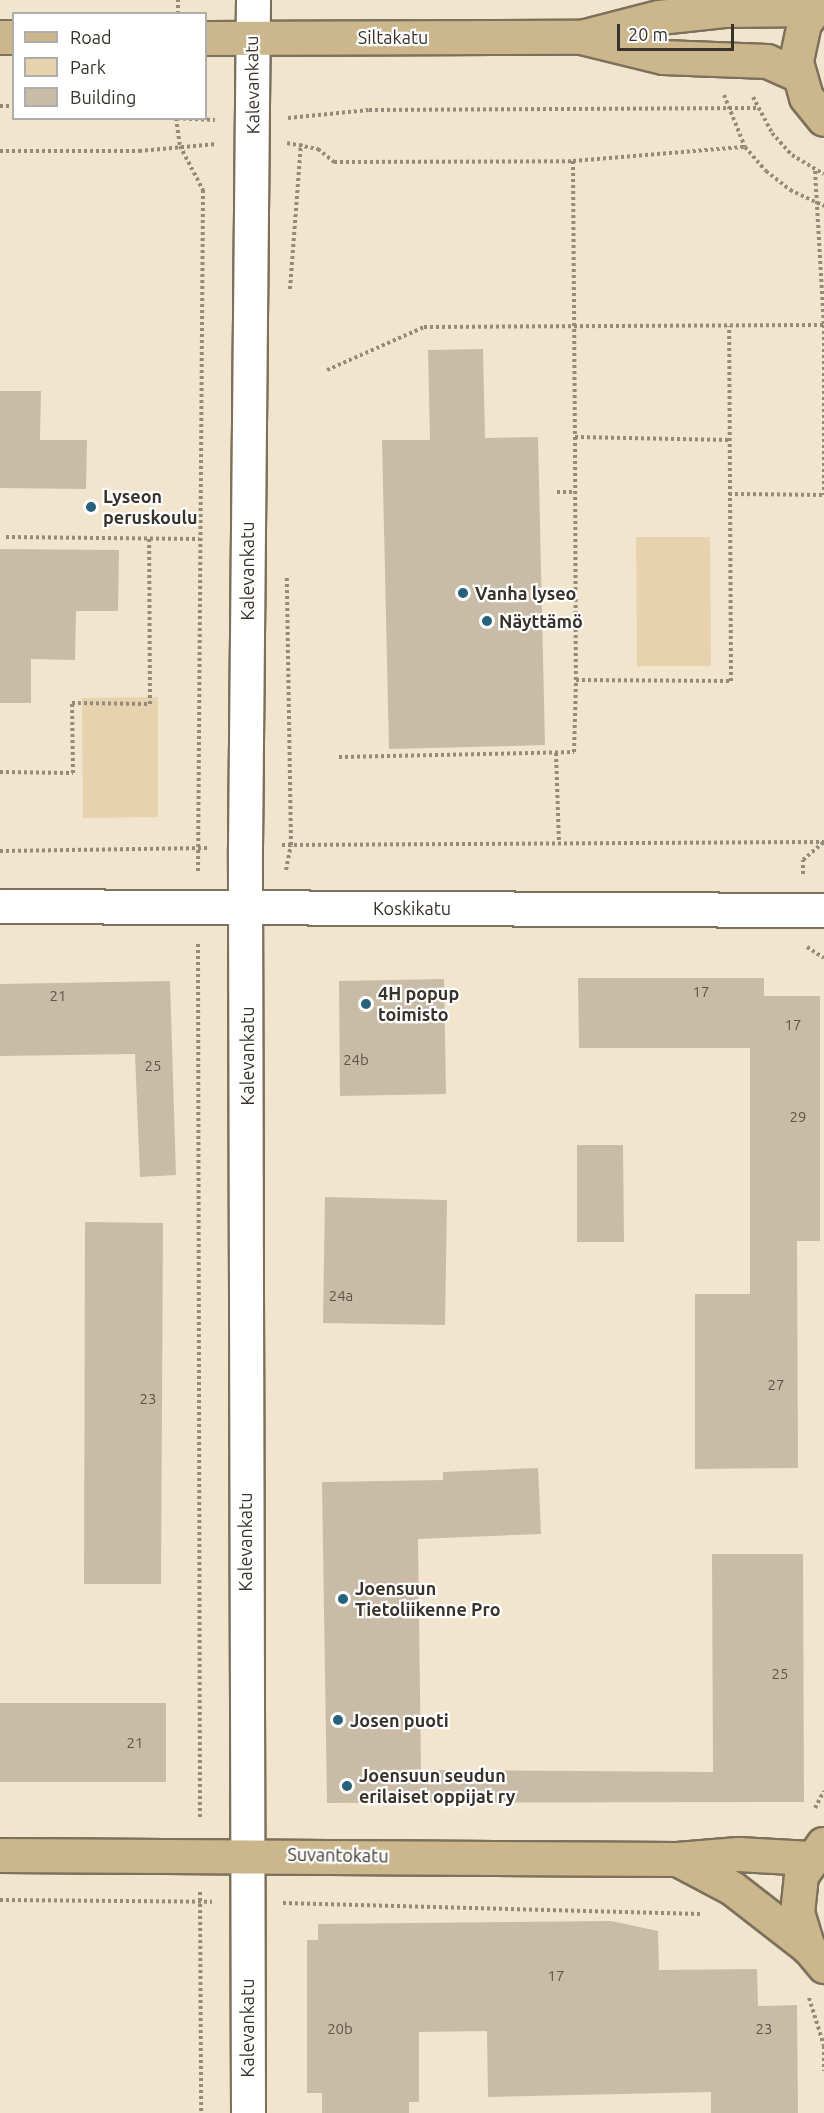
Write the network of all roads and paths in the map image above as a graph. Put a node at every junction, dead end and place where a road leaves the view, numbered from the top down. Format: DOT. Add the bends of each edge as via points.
graph roads {
  1 [pos="253,0"];
  2 [pos="817,4"];
  3 [pos="581,37"];
  4 [pos="207,38"];
  5 [pos="251,38"];
  6 [pos="717,59"];
  7 [pos="796,74"];
  8 [pos="757,108"];
  9 [pos="726,111"];
  10 [pos="824,119"];
  11 [pos="174,120"];
  12 [pos="181,120"];
  13 [pos="253,131"];
  14 [pos="301,143"];
  15 [pos="180,146"];
  16 [pos="746,147"];
  17 [pos="0,151"];
  18 [pos="300,153"];
  19 [pos="573,161"];
  20 [pos="815,171"];
  21 [pos="821,205"];
  22 [pos="824,325"];
  23 [pos="574,326"];
  24 [pos="729,326"];
  25 [pos="327,370"];
  26 [pos="574,437"];
  27 [pos="729,440"];
  28 [pos="558,492"];
  29 [pos="575,492"];
  30 [pos="729,494"];
  31 [pos="824,495"];
  32 [pos="6,537"];
  33 [pos="148,538"];
  34 [pos="199,538"];
  35 [pos="576,680"];
  36 [pos="556,753"];
  37 [pos="339,757"];
  38 [pos="0,772"];
  39 [pos="824,842"];
  40 [pos="559,843"];
  41 [pos="245,848"];
  42 [pos="198,849"];
  43 [pos="0,851"];
  44 [pos="0,906"];
  45 [pos="198,907"];
  46 [pos="247,907"];
  47 [pos="824,910"];
  48 [pos="817,1850"];
  49 [pos="200,1854"];
  50 [pos="247,1854"];
  51 [pos="0,1855"];
  52 [pos="677,1859"];
  53 [pos="0,1900"];
  54 [pos="200,1902"];
  55 [pos="246,1902"];
  56 [pos="704,1914"];
  57 [pos="816,1956"];
  58 [pos="201,2113"];
  59 [pos="248,2113"];
  1 -- 5 [label="street, Kalevankatu"];
  2 -- 3 [label="main road, Siltakatu" via="659,17"];
  2 -- 7 [label="main road" via="797,42"];
  3 -- 5 [label="main road, Siltakatu"];
  3 -- 6 [label="main road, Siltakatu" via="663,57"];
  4 -- 5 [label="main road, Siltakatu"];
  5 -- 13 [label="street, Kalevankatu"];
  6 -- 7 [label="main road, Siltakatu" via="767,61"];
  6 -- 9 [label="path"];
  7 -- 10 [label="main road" via="806,97"];
  8 -- 9 [label="path"];
  9 -- 13 [label="path" via="369,110"];
  9 -- 16 [label="path"];
  11 -- 15 [label="path"];
  12 -- 13 [label="path"];
  13 -- 14 [label="path"];
  13 -- 15 [label="path"];
  13 -- 41 [label="street, Kalevankatu"];
  14 -- 18 [label="path"];
  14 -- 19 [label="path" via="334,162"];
  15 -- 17 [label="path"];
  15 -- 34 [label="path" via="203,190"];
  16 -- 19 [label="path"];
  16 -- 21 [label="path" via="774,178"];
  19 -- 23 [label="path"];
  20 -- 21 [label="path"];
  21 -- 22 [label="path"];
  22 -- 24 [label="path"];
  22 -- 31 [label="path"];
  23 -- 24 [label="path"];
  23 -- 25 [label="path" via="424,327"];
  23 -- 26 [label="path"];
  24 -- 27 [label="path"];
  26 -- 27 [label="path"];
  26 -- 29 [label="path"];
  27 -- 30 [label="path"];
  28 -- 29 [label="path"];
  29 -- 35 [label="path"];
  30 -- 31 [label="path"];
  30 -- 35 [label="path" via="730,681"];
  32 -- 33 [label="path"];
  33 -- 34 [label="path"];
  33 -- 38 [label="path" via="150,704 72,704 73,773"];
  34 -- 42 [label="path"];
  35 -- 36 [label="path" via="574,752"];
  36 -- 37 [label="path"];
  36 -- 40 [label="path"];
  39 -- 40 [label="path"];
  40 -- 41 [label="path"];
  41 -- 42 [label="path"];
  41 -- 46 [label="street, Kalevankatu"];
  42 -- 43 [label="path"];
  42 -- 45 [label="path"];
  44 -- 45 [label="street, Koskikatu"];
  45 -- 46 [label="street, Koskikatu"];
  45 -- 49 [label="path"];
  46 -- 47 [label="street, Koskikatu"];
  46 -- 50 [label="street, Kalevankatu"];
  48 -- 52 [label="main road, Suvantokatu"];
  48 -- 57 [label="main road" via="797,1893 796,1912"];
  49 -- 50 [label="main road, Suvantokatu"];
  49 -- 51 [label="main road, Suvantokatu"];
  49 -- 54 [label="path"];
  50 -- 52 [label="main road, Suvantokatu"];
  50 -- 55 [label="street, Kalevankatu"];
  52 -- 57 [label="main road, Suvantokatu" via="732,1888"];
  53 -- 54 [label="path"];
  54 -- 55 [label="path"];
  54 -- 58 [label="path"];
  55 -- 56 [label="path"];
  55 -- 59 [label="street, Kalevankatu"];
}
